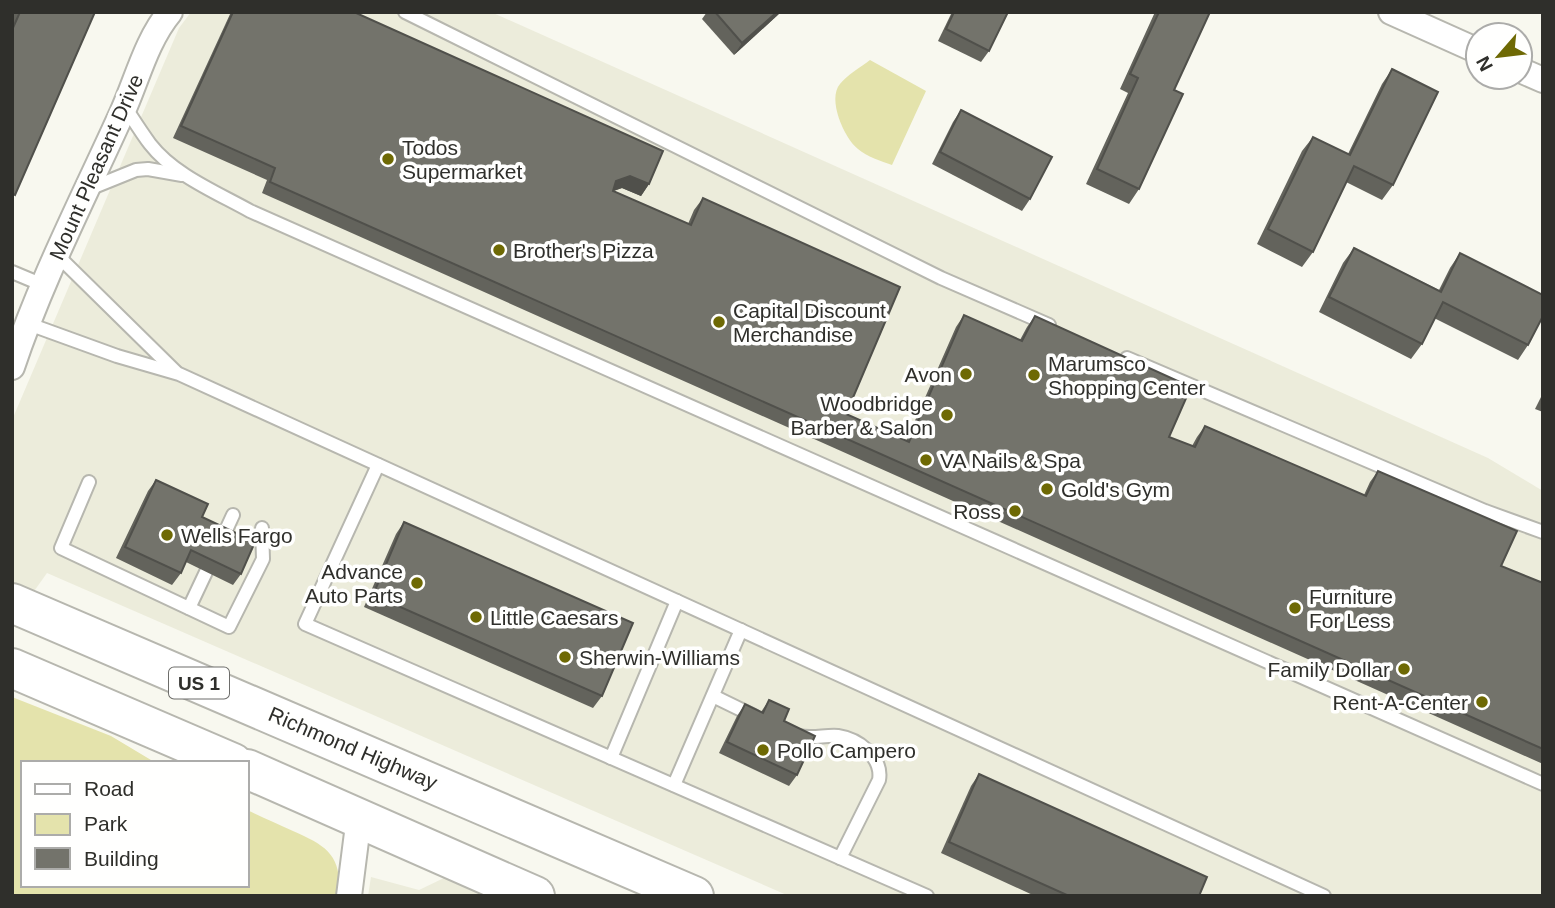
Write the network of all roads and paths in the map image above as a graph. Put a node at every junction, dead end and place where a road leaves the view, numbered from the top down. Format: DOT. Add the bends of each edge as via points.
graph roads {
  1 [pos="170,12"];
  2 [pos="405,12"];
  3 [pos="1391,12"];
  4 [pos="1464,45"];
  5 [pos="125,106"];
  6 [pos="186,176"];
  7 [pos="87,190"];
  8 [pos="57,256"];
  9 [pos="12,272"];
  10 [pos="43,285"];
  11 [pos="1063,331"];
  12 [pos="19,332"];
  13 [pos="1114,352"];
  14 [pos="12,367"];
  15 [pos="179,374"];
  16 [pos="379,465"];
  17 [pos="89,482"];
  18 [pos="233,515"];
  19 [pos="262,528"];
  20 [pos="1543,532"];
  21 [pos="220,541"];
  22 [pos="206,572"];
  23 [pos="677,601"];
  24 [pos="12,603"];
  25 [pos="189,608"];
  26 [pos="741,630"];
  27 [pos="12,668"];
  28 [pos="713,696"];
  29 [pos="758,718"];
  30 [pos="786,730"];
  31 [pos="611,758"];
  32 [pos="228,761"];
  33 [pos="248,769"];
  34 [pos="1543,784"];
  35 [pos="674,785"];
  36 [pos="359,817"];
  37 [pos="840,858"];
  38 [pos="1316,894"];
  39 [pos="349,896"];
  40 [pos="534,896"];
  41 [pos="694,896"];
  42 [pos="927,896"];
  1 -- 5 [label="street, Mount Pleasant Drive" via="150,45"];
  2 -- 11 [label="lane" via="941,278"];
  3 -- 4 [label="street"];
  5 -- 6 [label="lane" via="150,144"];
  5 -- 7 [label="street, Mount Pleasant Drive"];
  6 -- 7 [label="lane" via="136,170"];
  6 -- 34 [label="lane" via="250,211"];
  7 -- 8 [label="street, Mount Pleasant Drive"];
  8 -- 10 [label="street, Mount Pleasant Drive"];
  8 -- 15 [label="lane"];
  9 -- 10 [label="lane"];
  10 -- 12 [label="street, Mount Pleasant Drive"];
  12 -- 14 [label="street, Mount Pleasant Drive"];
  12 -- 15 [label="lane"];
  13 -- 20 [label="lane"];
  15 -- 16 [label="lane"];
  16 -- 23 [label="lane"];
  16 -- 31 [label="lane" via="305,624"];
  17 -- 25 [label="lane" via="61,548"];
  18 -- 21 [label="lane"];
  19 -- 25 [label="lane" via="263,559 229,627"];
  22 -- 25 [label="lane"];
  23 -- 26 [label="lane"];
  23 -- 31 [label="lane"];
  24 -- 41 [label="main road, Richmond Highway / US 1"];
  26 -- 28 [label="lane"];
  26 -- 38 [label="lane"];
  27 -- 32 [label="main road"];
  28 -- 29 [label="lane"];
  28 -- 35 [label="lane"];
  30 -- 37 [label="lane" via="804,737 851,740 873,755 879,780"];
  31 -- 35 [label="lane"];
  33 -- 36 [label="main road"];
  35 -- 37 [label="lane"];
  36 -- 39 [label="street"];
  36 -- 40 [label="main road"];
  37 -- 42 [label="lane"];
}
